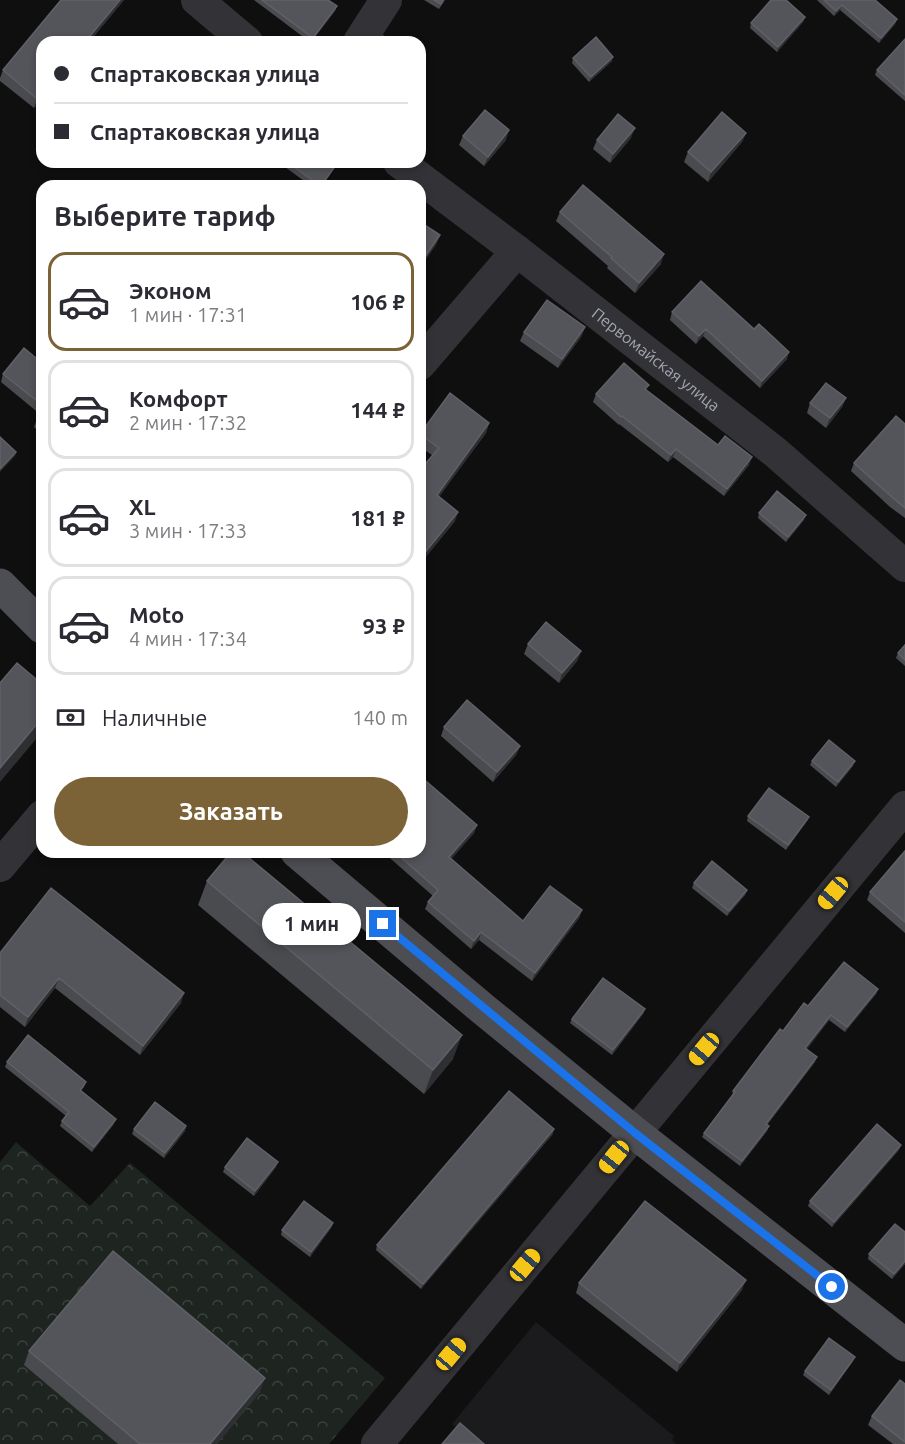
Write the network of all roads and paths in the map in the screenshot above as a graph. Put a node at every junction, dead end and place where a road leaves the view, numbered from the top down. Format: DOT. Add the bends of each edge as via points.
graph roads {
  1 [pos="196,0"];
  2 [pos="386,0"];
  3 [pos="240,36"];
  4 [pos="363,36"];
  5 [pos="407,168"];
  6 [pos="423,180"];
  7 [pos="426,182"];
  8 [pos="517,251"];
  9 [pos="426,357"];
  10 [pos="905,566"];
  11 [pos="0,585"];
  12 [pos="36,621"];
  13 [pos="905,807"];
  14 [pos="36,823"];
  15 [pos="304,858"];
  16 [pos="0,866"];
  17 [pos="635,1133"];
  18 [pos="905,1345"];
  19 [pos="377,1444"];
  1 -- 3 [label="street"];
  2 -- 4 [label="street"];
  5 -- 6 [label="street, Первомайская улица"];
  7 -- 8 [label="street, Первомайская улица"];
  8 -- 9 [label="street"];
  8 -- 10 [label="street, Первомайская улица" via="776,452"];
  11 -- 12 [label="main road"];
  13 -- 17 [label="street"];
  14 -- 16 [label="street"];
  15 -- 17 [label="main road"];
  17 -- 18 [label="main road"];
  17 -- 19 [label="street"];
}
